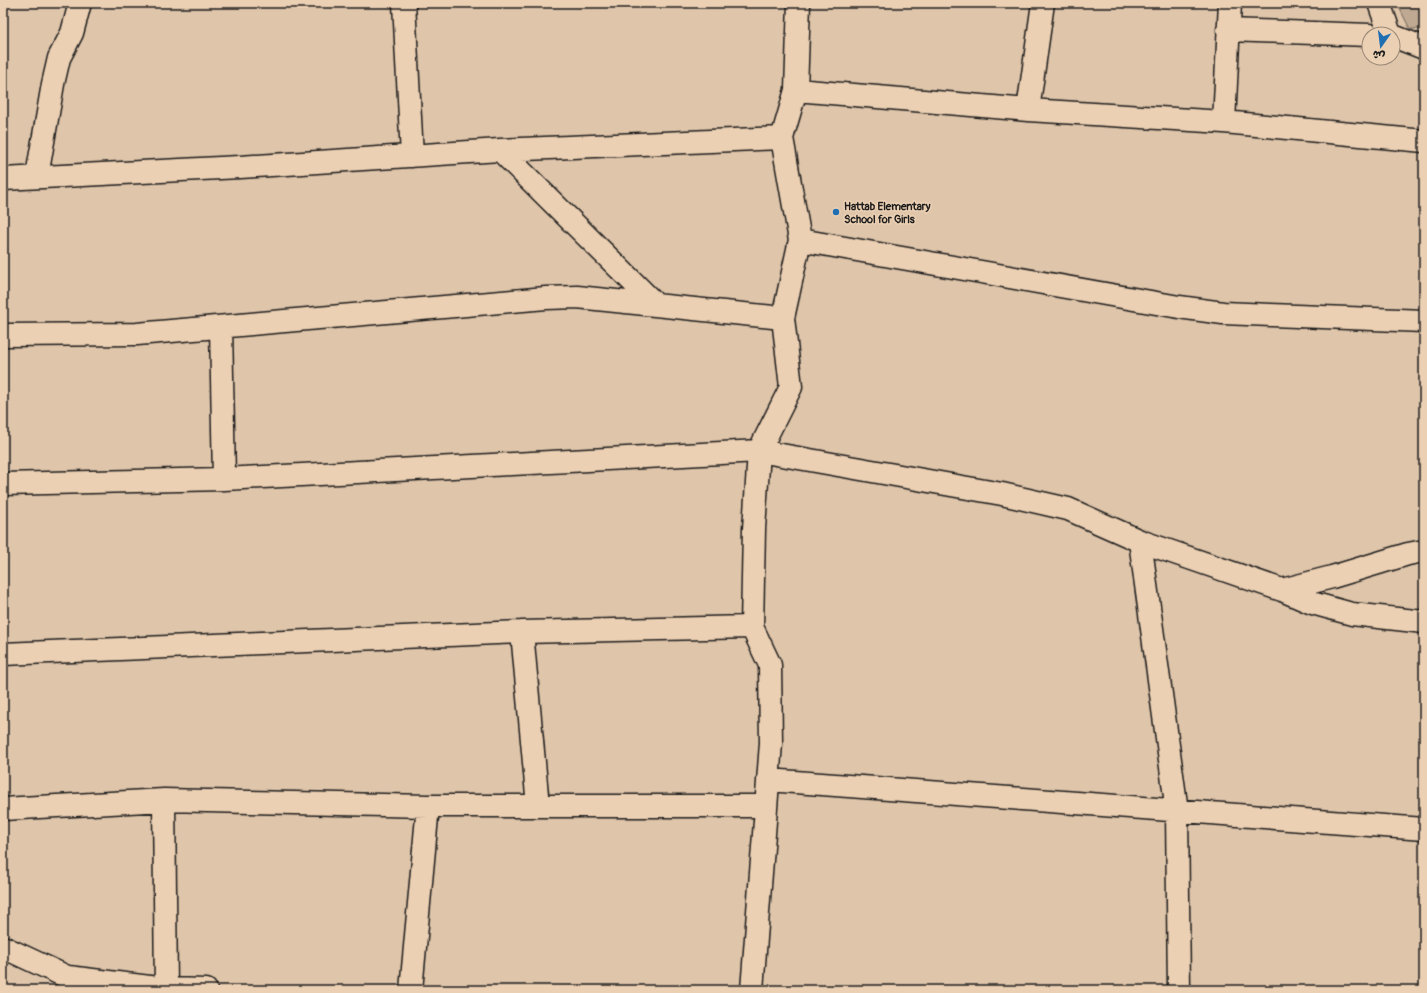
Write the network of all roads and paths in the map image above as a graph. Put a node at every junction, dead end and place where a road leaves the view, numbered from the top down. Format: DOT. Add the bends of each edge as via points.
graph roads {
  1 [pos="80,3"];
  2 [pos="404,3"];
  3 [pos="799,3"];
  4 [pos="1043,3"];
  5 [pos="1230,3"];
  6 [pos="1378,3"];
  7 [pos="1387,26"];
  8 [pos="1228,30"];
  9 [pos="1361,35"];
  10 [pos="1401,39"];
  11 [pos="1424,48"];
  12 [pos="796,90"];
  13 [pos="1028,110"];
  14 [pos="1224,122"];
  15 [pos="782,138"];
  16 [pos="1424,141"];
  17 [pos="500,150"];
  18 [pos="412,156"];
  19 [pos="37,176"];
  20 [pos="3,179"];
  21 [pos="800,240"];
  22 [pos="656,305"];
  23 [pos="783,318"];
  24 [pos="1424,321"];
  25 [pos="221,327"];
  26 [pos="3,335"];
  27 [pos="759,451"];
  28 [pos="224,479"];
  29 [pos="3,484"];
  30 [pos="1140,541"];
  31 [pos="1424,551"];
  32 [pos="1282,590"];
  33 [pos="1424,622"];
  34 [pos="752,627"];
  35 [pos="522,632"];
  36 [pos="3,654"];
  37 [pos="768,780"];
  38 [pos="164,800"];
  39 [pos="428,806"];
  40 [pos="538,806"];
  41 [pos="766,806"];
  42 [pos="3,809"];
  43 [pos="1177,811"];
  44 [pos="1424,829"];
  45 [pos="3,947"];
  46 [pos="68,977"];
  47 [pos="166,989"];
  48 [pos="94,990"];
  49 [pos="206,990"];
  50 [pos="411,990"];
  51 [pos="752,990"];
  52 [pos="1179,990"];
  1 -- 19 [label="street" via="72,33 59,58"];
  2 -- 18 [label="street"];
  3 -- 12 [label="street"];
  4 -- 13 [label="street"];
  5 -- 8 [label="street"];
  6 -- 7 [label="street"];
  8 -- 9 [label="street"];
  8 -- 14 [label="street"];
  10 -- 11 [label="street"];
  12 -- 13 [label="street"];
  12 -- 15 [label="street"];
  13 -- 14 [label="street"];
  14 -- 16 [label="street"];
  15 -- 17 [label="street"];
  15 -- 21 [label="street"];
  17 -- 18 [label="street"];
  17 -- 22 [label="street"];
  18 -- 19 [label="street"];
  19 -- 20 [label="street"];
  21 -- 23 [label="street"];
  21 -- 24 [label="street" via="1179,307 1223,312"];
  22 -- 23 [label="street"];
  22 -- 25 [label="street" via="577,297 546,298"];
  23 -- 27 [label="street" via="791,387"];
  25 -- 26 [label="street" via="137,334"];
  25 -- 28 [label="street"];
  27 -- 28 [label="street"];
  27 -- 30 [label="street" via="1002,494 1068,509"];
  27 -- 34 [label="street"];
  28 -- 29 [label="street"];
  30 -- 32 [label="street"];
  30 -- 43 [label="street"];
  31 -- 32 [label="street"];
  32 -- 33 [label="street" via="1312,603 1352,614"];
  34 -- 35 [label="street"];
  34 -- 37 [label="street" via="770,665 771,742"];
  35 -- 36 [label="street"];
  35 -- 40 [label="street"];
  37 -- 41 [label="street"];
  37 -- 43 [label="street"];
  38 -- 39 [label="street"];
  38 -- 42 [label="street"];
  38 -- 47 [label="street"];
  39 -- 40 [label="street"];
  39 -- 50 [label="street"];
  40 -- 41 [label="street"];
  41 -- 51 [label="street"];
  43 -- 44 [label="street"];
  43 -- 52 [label="street"];
  45 -- 46 [label="street"];
  46 -- 47 [label="street"];
  46 -- 48 [label="street"];
  47 -- 49 [label="street"];
}
